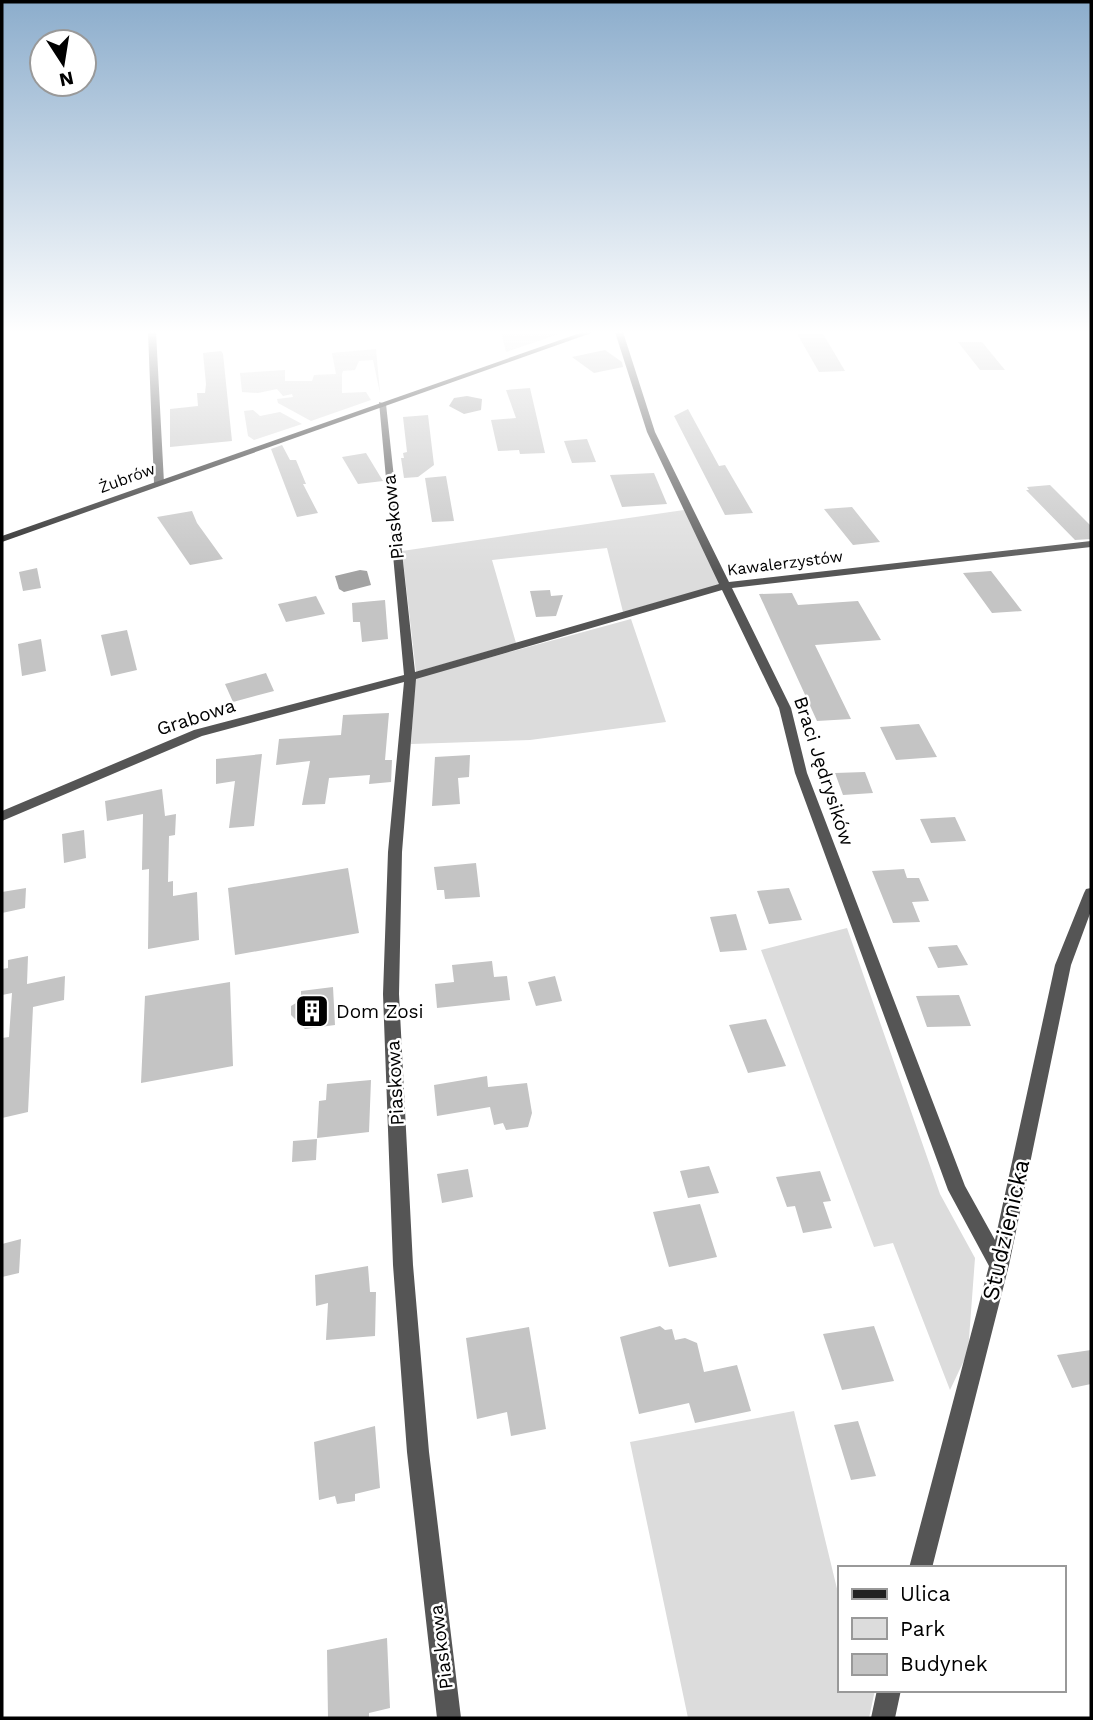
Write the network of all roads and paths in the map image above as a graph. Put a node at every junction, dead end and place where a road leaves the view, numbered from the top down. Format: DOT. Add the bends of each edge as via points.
graph roads {
  1 [pos="156,412"];
  2 [pos="359,412"];
  3 [pos="383,412"];
  4 [pos="645,412"];
  5 [pos="159,483"];
  6 [pos="2,539"];
  7 [pos="1091,544"];
  8 [pos="727,585"];
  9 [pos="410,677"];
  10 [pos="2,816"];
  11 [pos="1091,892"];
  12 [pos="999,1265"];
  13 [pos="921,1566"];
  14 [pos="889,1692"];
  15 [pos="449,1718"];
  16 [pos="883,1718"];
  1 -- 5 [label="street"];
  2 -- 5 [label="main road, Żubrów"];
  3 -- 9 [label="street, Piaskowa"];
  4 -- 8 [label="street, Braci Jędrysików"];
  5 -- 6 [label="main road, Żubrów"];
  7 -- 8 [label="street, Kawalerzystów"];
  8 -- 9 [label="street, Kawalerzystów"];
  8 -- 12 [label="street, Braci Jędrysików" via="785,708 801,773 957,1190"];
  9 -- 10 [label="street, Grabowa" via="198,733"];
  9 -- 15 [label="street, Piaskowa" via="395,852 391,994 418,1452"];
  11 -- 12 [label="street, Studzienicka" via="1063,965"];
  12 -- 13 [label="street, Studzienicka"];
  14 -- 16 [label="street"];
}
